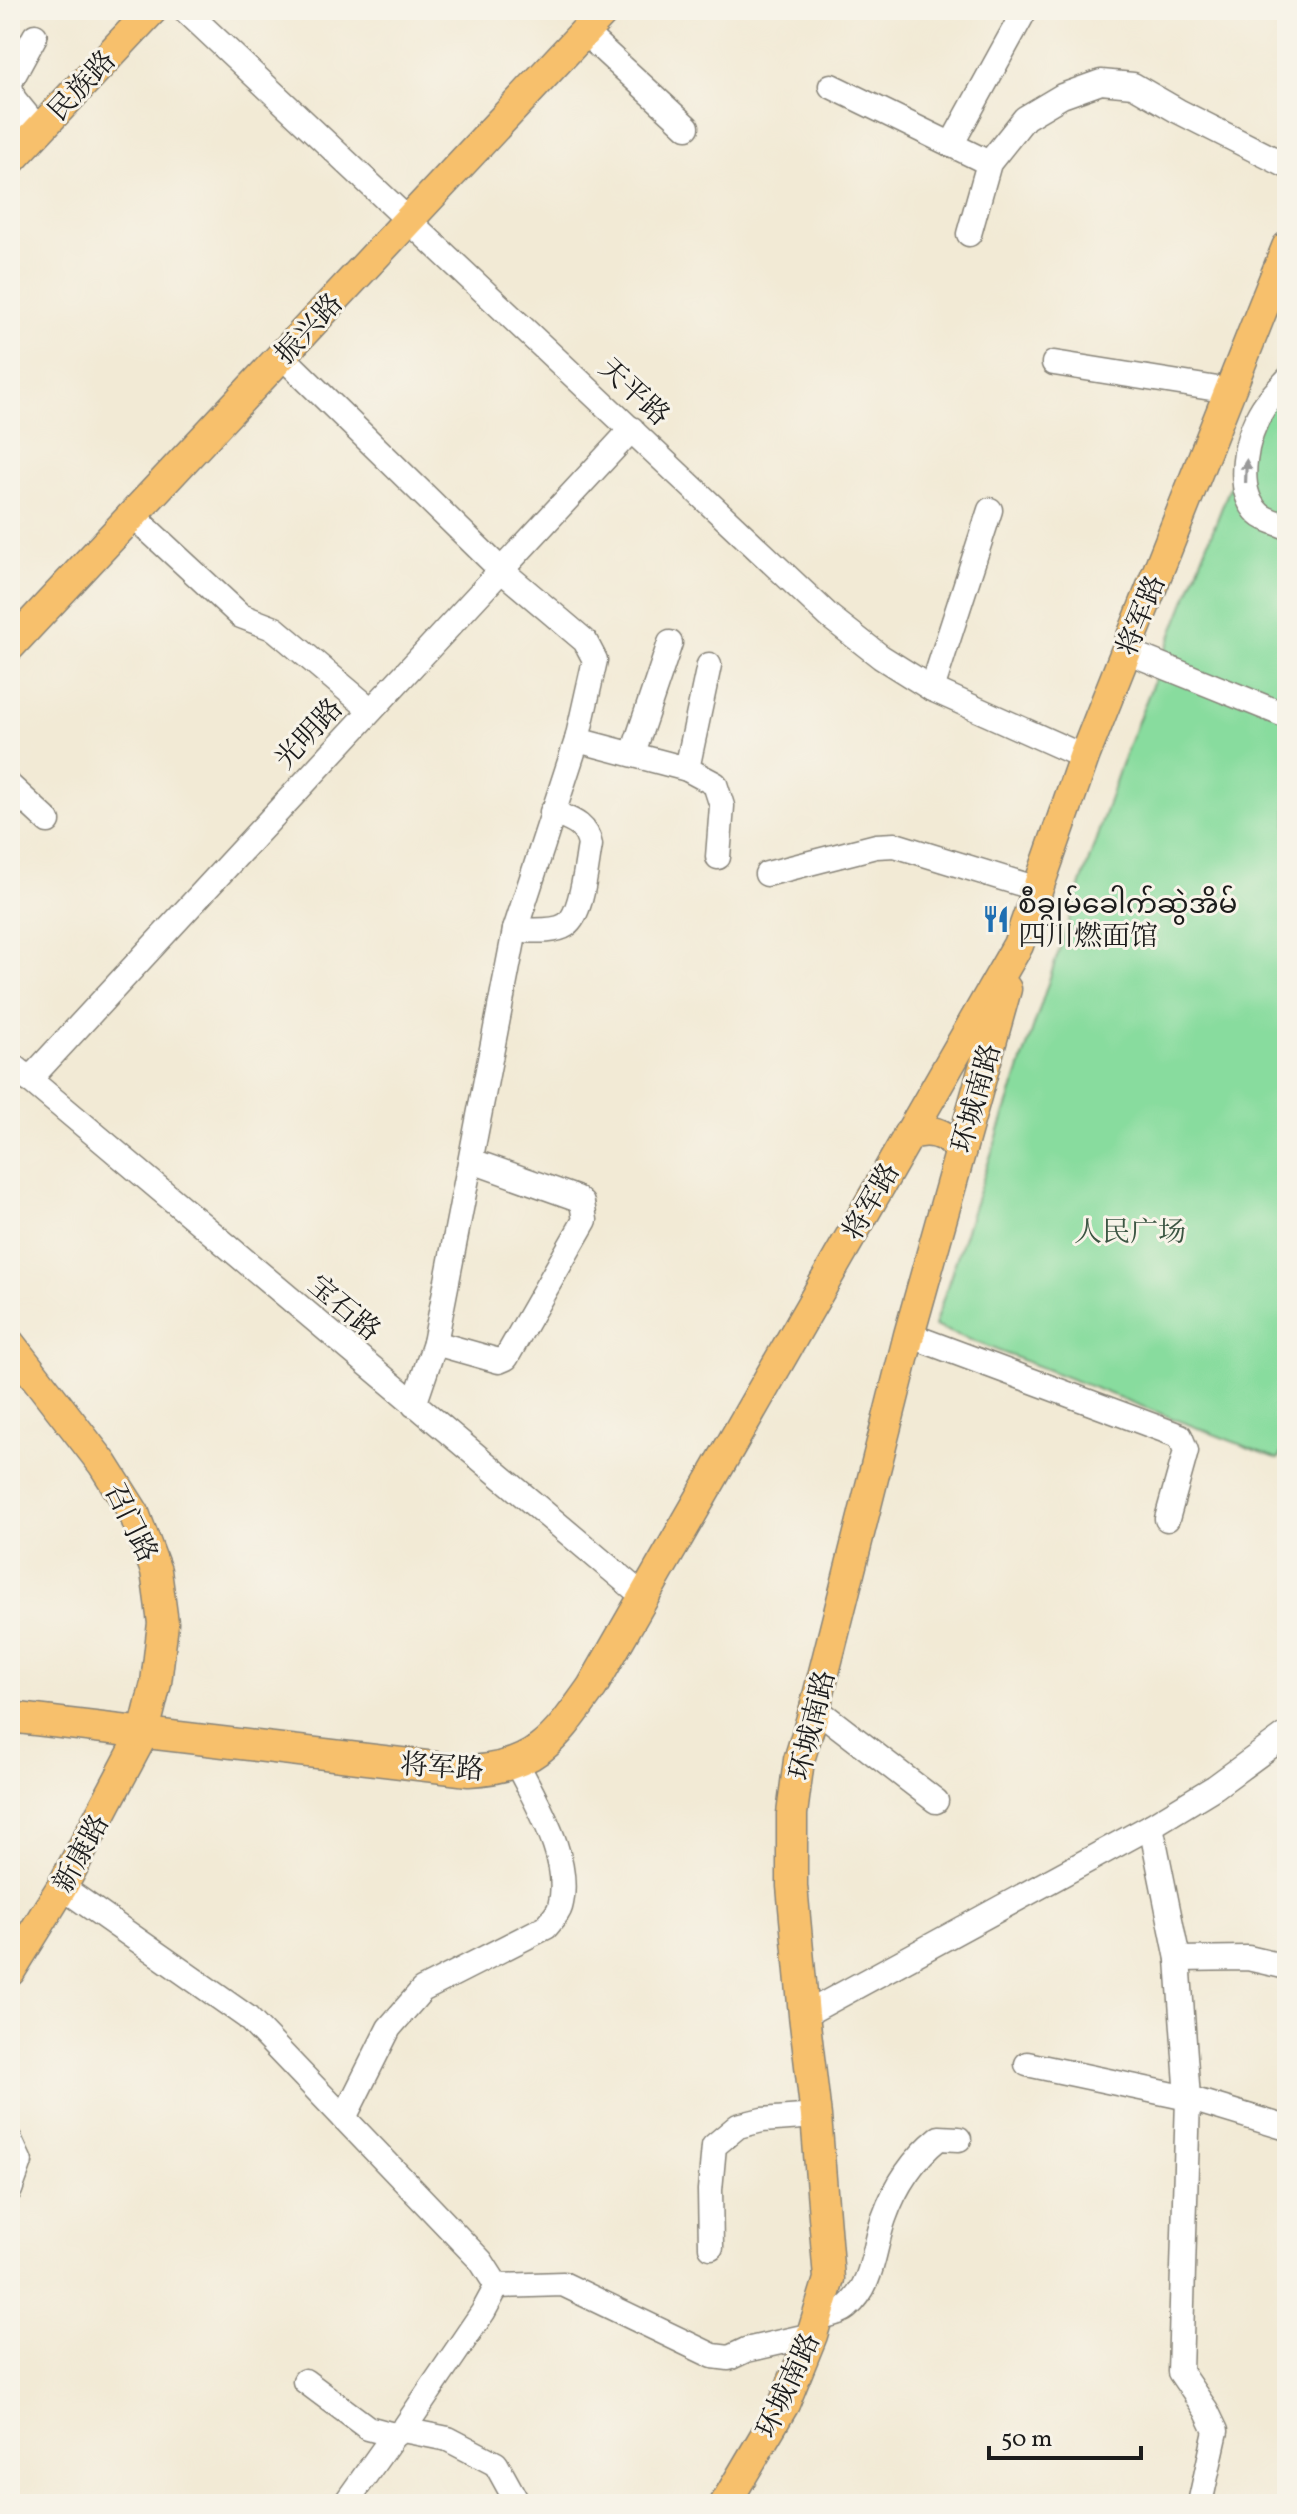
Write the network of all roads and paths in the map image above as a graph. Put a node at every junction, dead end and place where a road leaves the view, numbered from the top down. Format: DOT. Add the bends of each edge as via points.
graph roads {
  1 [pos="152,10"];
  2 [pos="185,10"];
  3 [pos="605,10"];
  4 [pos="1025,10"];
  5 [pos="584,32"];
  6 [pos="35,36"];
  7 [pos="10,83"];
  8 [pos="831,86"];
  9 [pos="687,127"];
  10 [pos="39,130"];
  11 [pos="951,145"];
  12 [pos="10,161"];
  13 [pos="989,163"];
  14 [pos="1287,166"];
  15 [pos="410,220"];
  16 [pos="969,234"];
  17 [pos="1287,247"];
  18 [pos="282,356"];
  19 [pos="1054,363"];
  20 [pos="1287,380"];
  21 [pos="1230,391"];
  22 [pos="1217,424"];
  23 [pos="632,429"];
  24 [pos="1250,437"];
  25 [pos="990,510"];
  26 [pos="132,515"];
  27 [pos="1287,527"];
  28 [pos="501,570"];
  29 [pos="670,643"];
  30 [pos="10,646"];
  31 [pos="1126,651"];
  32 [pos="709,665"];
  33 [pos="932,689"];
  34 [pos="371,710"];
  35 [pos="1287,716"];
  36 [pos="577,740"];
  37 [pos="633,753"];
  38 [pos="1084,757"];
  39 [pos="687,769"];
  40 [pos="10,786"];
  41 [pos="552,812"];
  42 [pos="48,821"];
  43 [pos="718,857"];
  44 [pos="767,874"];
  45 [pos="1038,889"];
  46 [pos="515,930"];
  47 [pos="1018,945"];
  48 [pos="10,1063"];
  49 [pos="29,1080"];
  50 [pos="908,1135"];
  51 [pos="961,1149"];
  52 [pos="472,1161"];
  53 [pos="909,1335"];
  54 [pos="435,1343"];
  55 [pos="10,1344"];
  56 [pos="414,1405"];
  57 [pos="1167,1519"];
  58 [pos="643,1596"];
  59 [pos="815,1708"];
  60 [pos="10,1717"];
  61 [pos="144,1732"];
  62 [pos="1287,1734"];
  63 [pos="517,1764"];
  64 [pos="936,1801"];
  65 [pos="1151,1826"];
  66 [pos="62,1887"];
  67 [pos="1178,1959"];
  68 [pos="1287,1967"];
  69 [pos="10,1971"];
  70 [pos="804,2015"];
  71 [pos="1027,2064"];
  72 [pos="1188,2098"];
  73 [pos="816,2116"];
  74 [pos="344,2118"];
  75 [pos="1287,2128"];
  76 [pos="959,2139"];
  77 [pos="10,2140"];
  78 [pos="10,2190"];
  79 [pos="711,2247"];
  80 [pos="497,2286"];
  81 [pos="814,2326"];
  82 [pos="305,2381"];
  83 [pos="399,2433"];
  84 [pos="727,2503"];
  85 [pos="1200,2503"];
  86 [pos="345,2504"];
  87 [pos="518,2504"];
  1 -- 10 [label="main road, 民族路"];
  2 -- 15 [label="street, 天平路"];
  3 -- 5 [label="main road, 振兴路"];
  4 -- 11 [label="street"];
  5 -- 9 [label="street"];
  5 -- 15 [label="main road, 振兴路"];
  6 -- 7 [label="street"];
  7 -- 10 [label="street" via="13,98"];
  8 -- 11 [label="street"];
  10 -- 12 [label="main road, 民族路"];
  11 -- 13 [label="street"];
  13 -- 14 [label="street" via="1025,118 1062,96 1101,82 1133,85"];
  13 -- 16 [label="street"];
  15 -- 18 [label="main road, 振兴路"];
  15 -- 23 [label="street, 天平路"];
  17 -- 21 [label="main road, 将军路"];
  18 -- 26 [label="main road, 振兴路"];
  18 -- 28 [label="street"];
  19 -- 21 [label="street"];
  20 -- 24 [label="street" via="1263,408"];
  21 -- 22 [label="main road, 将军路"];
  22 -- 24 [label="street"];
  22 -- 31 [label="main road, 将军路"];
  23 -- 28 [label="street, 光明路"];
  23 -- 33 [label="street, 天平路" via="830,617"];
  27 -- 24 [label="street, one-way" via="1259,515 1245,493"];
  25 -- 33 [label="street"];
  26 -- 30 [label="main road, 振兴路"];
  26 -- 34 [label="street" via="241,616 275,629"];
  28 -- 34 [label="street, 光明路"];
  28 -- 36 [label="street" via="585,641 595,660"];
  29 -- 37 [label="street"];
  31 -- 35 [label="street"];
  31 -- 38 [label="main road, 将军路"];
  32 -- 39 [label="street"];
  33 -- 38 [label="street, 天平路"];
  34 -- 49 [label="street, 光明路"];
  36 -- 37 [label="street"];
  36 -- 41 [label="street"];
  37 -- 39 [label="street"];
  38 -- 45 [label="main road, 将军路"];
  39 -- 43 [label="street" via="715,784 722,806"];
  40 -- 42 [label="street"];
  41 -- 46 [label="street"];
  41 -- 46 [label="street" via="582,825 588,834 577,912 565,926"];
  44 -- 45 [label="street" via="895,845"];
  45 -- 47 [label="main road, 将军路"];
  46 -- 52 [label="street"];
  47 -- 50 [label="main road, 将军路"];
  47 -- 51 [label="main road, 环城南路"];
  48 -- 49 [label="street, 宝石路"];
  49 -- 56 [label="street, 宝石路"];
  50 -- 51 [label="main road" via="924,1129"];
  50 -- 58 [label="main road, 将军路"];
  51 -- 53 [label="main road, 环城南路"];
  52 -- 54 [label="street"];
  52 -- 54 [label="street" via="576,1198 585,1220 506,1358 499,1361"];
  53 -- 57 [label="street" via="1180,1436 1186,1451"];
  53 -- 59 [label="main road, 环城南路"];
  54 -- 56 [label="street"];
  55 -- 61 [label="main road, 召门路" via="111,1476 134,1513 156,1571 163,1623"];
  56 -- 58 [label="street, 宝石路"];
  58 -- 63 [label="main road, 将军路" via="570,1719"];
  59 -- 64 [label="street"];
  59 -- 70 [label="main road, 环城南路" via="799,1760 792,1814 792,1886"];
  60 -- 61 [label="main road, 将军路"];
  61 -- 63 [label="main road, 将军路" via="441,1769 498,1770"];
  61 -- 66 [label="main road, 新康路"];
  62 -- 65 [label="street"];
  63 -- 74 [label="street" via="554,1839 562,1884 560,1909 546,1927 422,1990 389,2028"];
  65 -- 67 [label="street"];
  65 -- 70 [label="street"];
  66 -- 69 [label="main road, 新康路"];
  66 -- 74 [label="street" via="247,2017"];
  67 -- 68 [label="street" via="1248,1958"];
  67 -- 72 [label="street"];
  70 -- 73 [label="main road, 环城南路"];
  71 -- 72 [label="street"];
  72 -- 75 [label="street"];
  72 -- 85 [label="street" via="1180,2372 1216,2431"];
  73 -- 79 [label="street" via="738,2126 714,2146"];
  73 -- 81 [label="main road, 环城南路" via="829,2279"];
  74 -- 80 [label="street" via="481,2261"];
  76 -- 81 [label="street" via="939,2138 920,2153 883,2220 864,2286 845,2310"];
  77 -- 78 [label="street" via="20,2162"];
  80 -- 81 [label="street" via="563,2284 713,2356 729,2358"];
  80 -- 83 [label="street"];
  81 -- 84 [label="main road, 环城南路" via="784,2404"];
  82 -- 83 [label="street" via="368,2428"];
  83 -- 86 [label="street"];
  83 -- 87 [label="street" via="448,2439 496,2464"];
}
